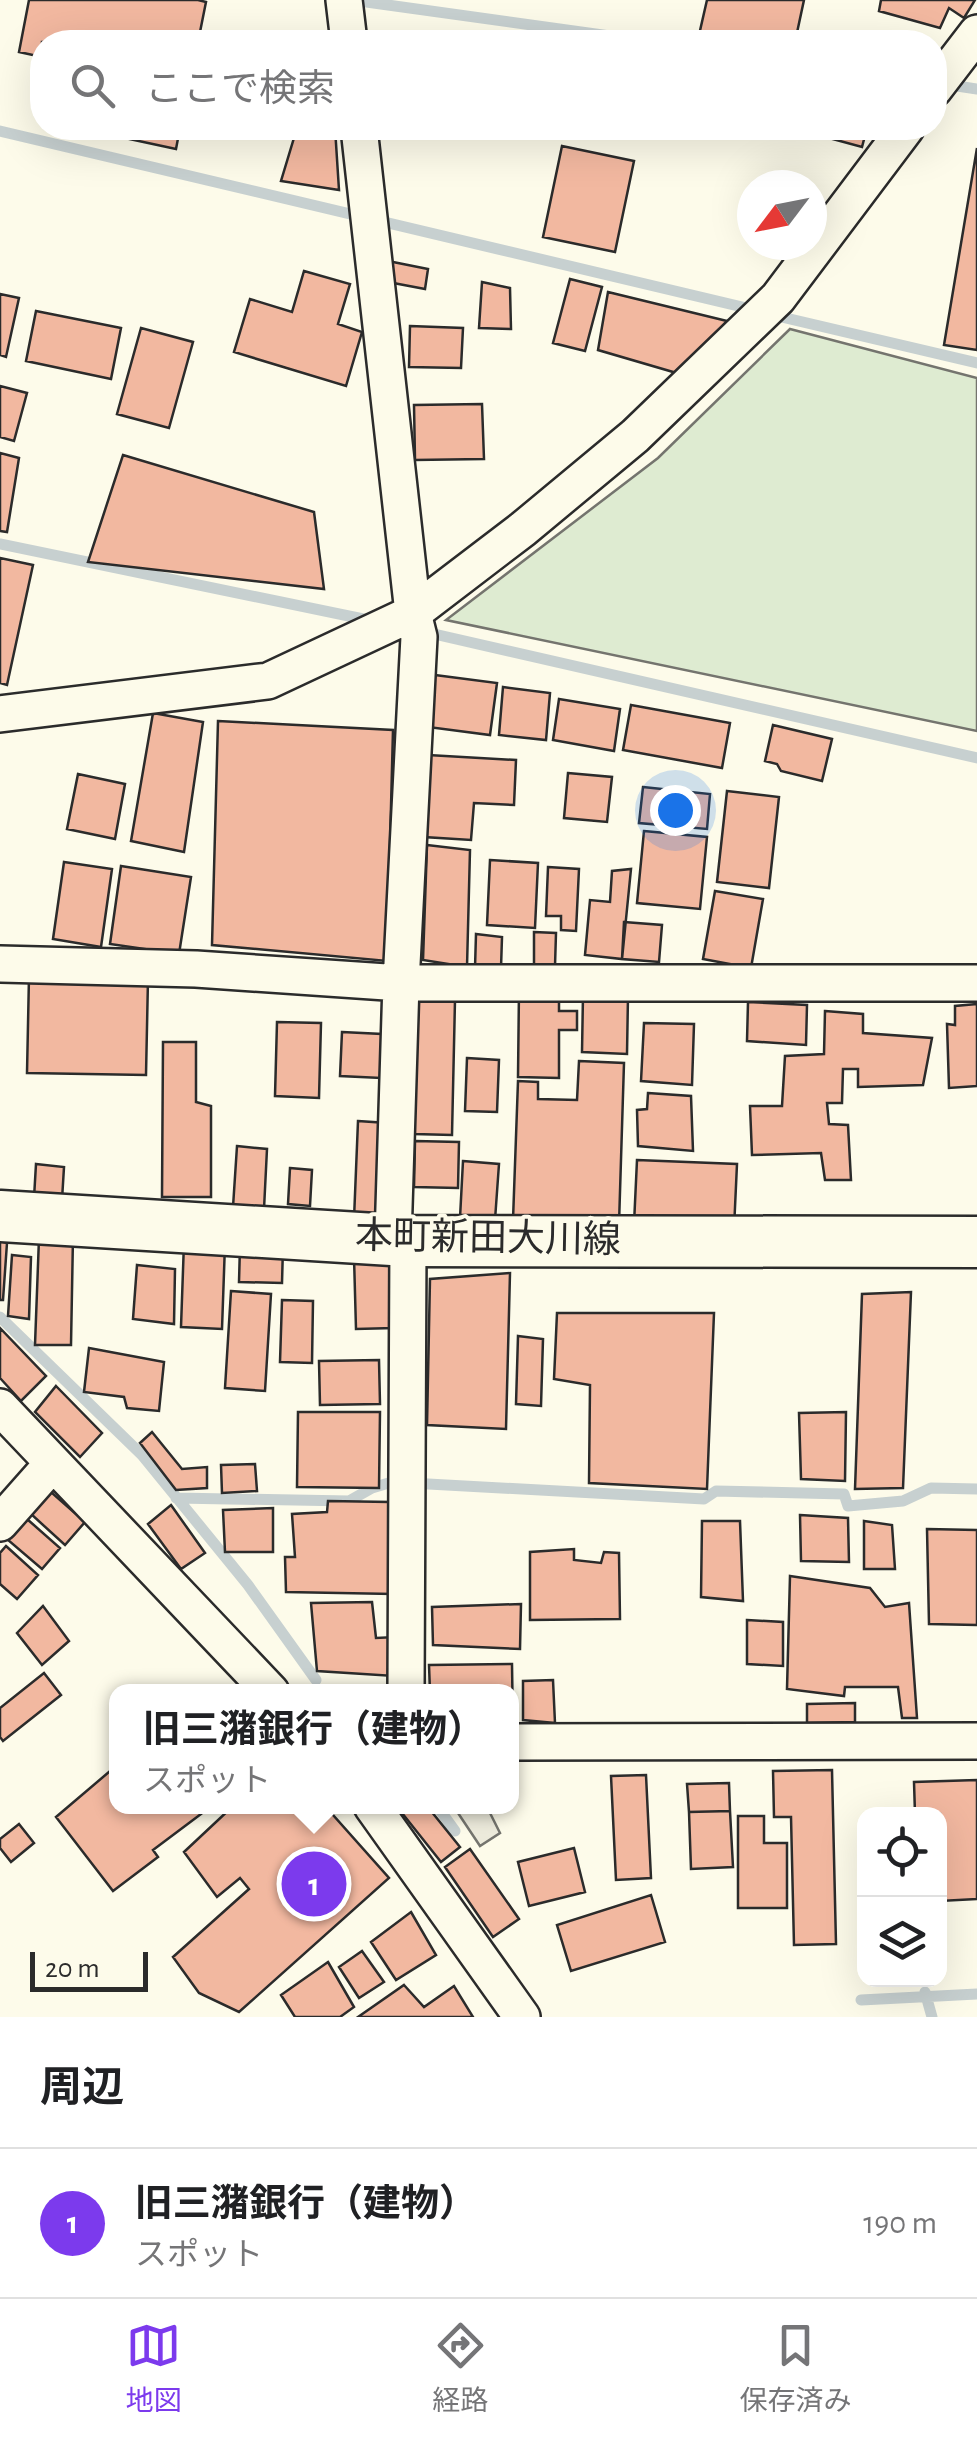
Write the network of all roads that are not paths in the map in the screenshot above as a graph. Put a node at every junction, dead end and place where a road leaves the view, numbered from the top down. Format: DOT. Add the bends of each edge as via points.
graph roads {
  1 [pos="344,0"];
  2 [pos="348,30"];
  3 [pos="977,32"];
  4 [pos="947,72"];
  5 [pos="360,140"];
  6 [pos="897,140"];
  7 [pos="412,613"];
  8 [pos="0,714"];
  9 [pos="0,964"];
  10 [pos="401,983"];
  11 [pos="977,984"];
  12 [pos="0,1216"];
  13 [pos="401,1240"];
  14 [pos="977,1242"];
  15 [pos="0,1407"];
  16 [pos="53,1462"];
  17 [pos="0,1523"];
  18 [pos="262,1684"];
  19 [pos="406,1684"];
  20 [pos="977,1741"];
  21 [pos="519,1742"];
  22 [pos="378,1814"];
  23 [pos="522,2017"];
  1 -- 2 [label="street"];
  3 -- 4 [label="street"];
  5 -- 7 [label="street"];
  6 -- 7 [label="street" via="778,298 634,436"];
  7 -- 8 [label="street" via="268,681"];
  7 -- 10 [label="street" via="420,636"];
  9 -- 10 [label="street"];
  10 -- 11 [label="street"];
  10 -- 13 [label="street"];
  12 -- 13 [label="main road, 本町新田大川線"];
  13 -- 14 [label="main road, 本町新田大川線"];
  13 -- 19 [label="street"];
  15 -- 16 [label="street"];
  16 -- 17 [label="street"];
  16 -- 18 [label="street"];
  20 -- 21 [label="street"];
  22 -- 23 [label="street"];
}
